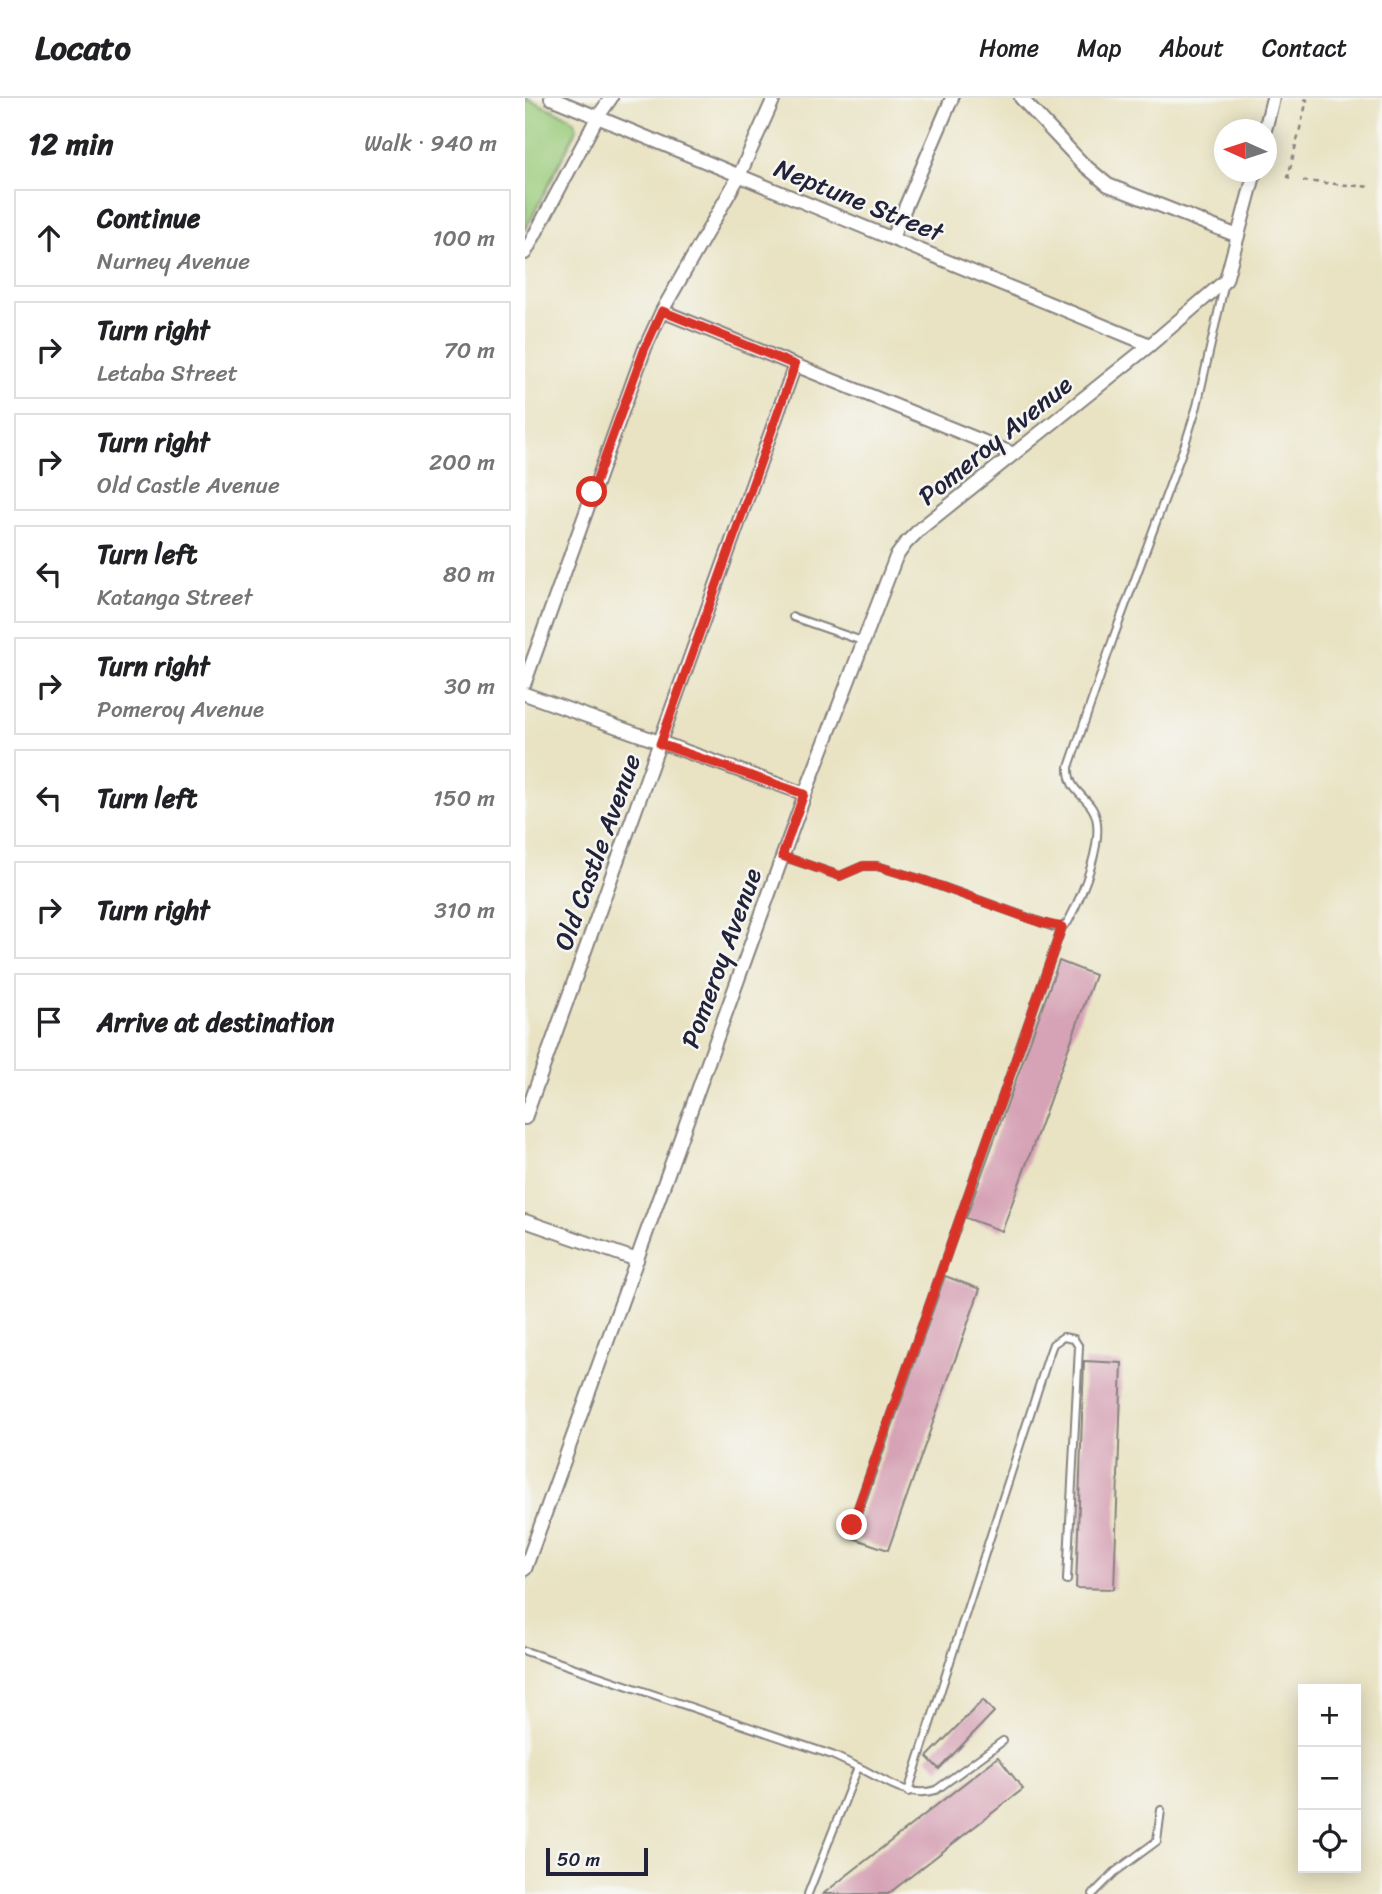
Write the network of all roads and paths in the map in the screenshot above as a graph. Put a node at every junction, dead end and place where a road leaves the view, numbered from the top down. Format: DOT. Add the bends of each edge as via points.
graph roads {
  1 [pos="551,98"];
  2 [pos="611,98"];
  3 [pos="774,98"];
  4 [pos="952,98"];
  5 [pos="1021,98"];
  6 [pos="1273,98"];
  7 [pos="1301,98"];
  8 [pos="597,118"];
  9 [pos="1268,119"];
  10 [pos="739,176"];
  11 [pos="1290,178"];
  12 [pos="1303,181"];
  13 [pos="1252,182"];
  14 [pos="1370,187"];
  15 [pos="1238,236"];
  16 [pos="893,238"];
  17 [pos="525,253"];
  18 [pos="1226,280"];
  19 [pos="662,311"];
  20 [pos="1150,345"];
  21 [pos="795,365"];
  22 [pos="1014,454"];
  23 [pos="793,617"];
  24 [pos="862,641"];
  25 [pos="525,682"];
  26 [pos="525,694"];
  27 [pos="660,744"];
  28 [pos="804,794"];
  29 [pos="782,856"];
  30 [pos="1062,927"];
  31 [pos="525,1118"];
  32 [pos="525,1221"];
  33 [pos="638,1260"];
  34 [pos="852,1525"];
  35 [pos="525,1569"];
  36 [pos="1066,1580"];
  37 [pos="525,1651"];
  38 [pos="1003,1741"];
  39 [pos="858,1768"];
  40 [pos="908,1792"];
  41 [pos="1161,1810"];
  42 [pos="807,1894"];
  43 [pos="1093,1894"];
  1 -- 8 [label="street, Neptune Street"];
  2 -- 8 [label="street"];
  3 -- 10 [label="street"];
  4 -- 16 [label="street"];
  5 -- 15 [label="street" via="1108,185"];
  6 -- 9 [label="street"];
  7 -- 11 [label="path" via="1307,100"];
  8 -- 10 [label="street, Neptune Street"];
  8 -- 17 [label="street"];
  10 -- 16 [label="street, Neptune Street"];
  10 -- 19 [label="street"];
  12 -- 14 [label="path"];
  13 -- 15 [label="street"];
  15 -- 18 [label="street"];
  16 -- 20 [label="street, Neptune Street"];
  18 -- 20 [label="street, Pomeroy Avenue"];
  18 -- 30 [label="lane" via="1185,444 1069,767 1070,782 1093,809 1099,833 1072,914"];
  19 -- 21 [label="street"];
  19 -- 25 [label="street"];
  20 -- 22 [label="street, Pomeroy Avenue"];
  21 -- 22 [label="street"];
  21 -- 27 [label="street, Old Castle Avenue"];
  22 -- 24 [label="street, Pomeroy Avenue" via="906,543 896,556"];
  23 -- 24 [label="lane"];
  24 -- 28 [label="street, Pomeroy Avenue"];
  26 -- 27 [label="street"];
  27 -- 28 [label="street"];
  27 -- 31 [label="street, Old Castle Avenue"];
  28 -- 29 [label="street, Pomeroy Avenue"];
  29 -- 30 [label="lane" via="840,876 863,866 877,866"];
  29 -- 33 [label="street, Pomeroy Avenue"];
  30 -- 34 [label="lane"];
  32 -- 33 [label="street"];
  33 -- 35 [label="street, Pomeroy Avenue"];
  36 -- 40 [label="lane" via="1079,1346 1074,1339 1063,1337 1049,1354"];
  37 -- 39 [label="lane" via="832,1755"];
  38 -- 40 [label="lane" via="936,1790"];
  39 -- 40 [label="lane"];
  39 -- 42 [label="lane"];
  41 -- 43 [label="lane" via="1157,1841"];
}
